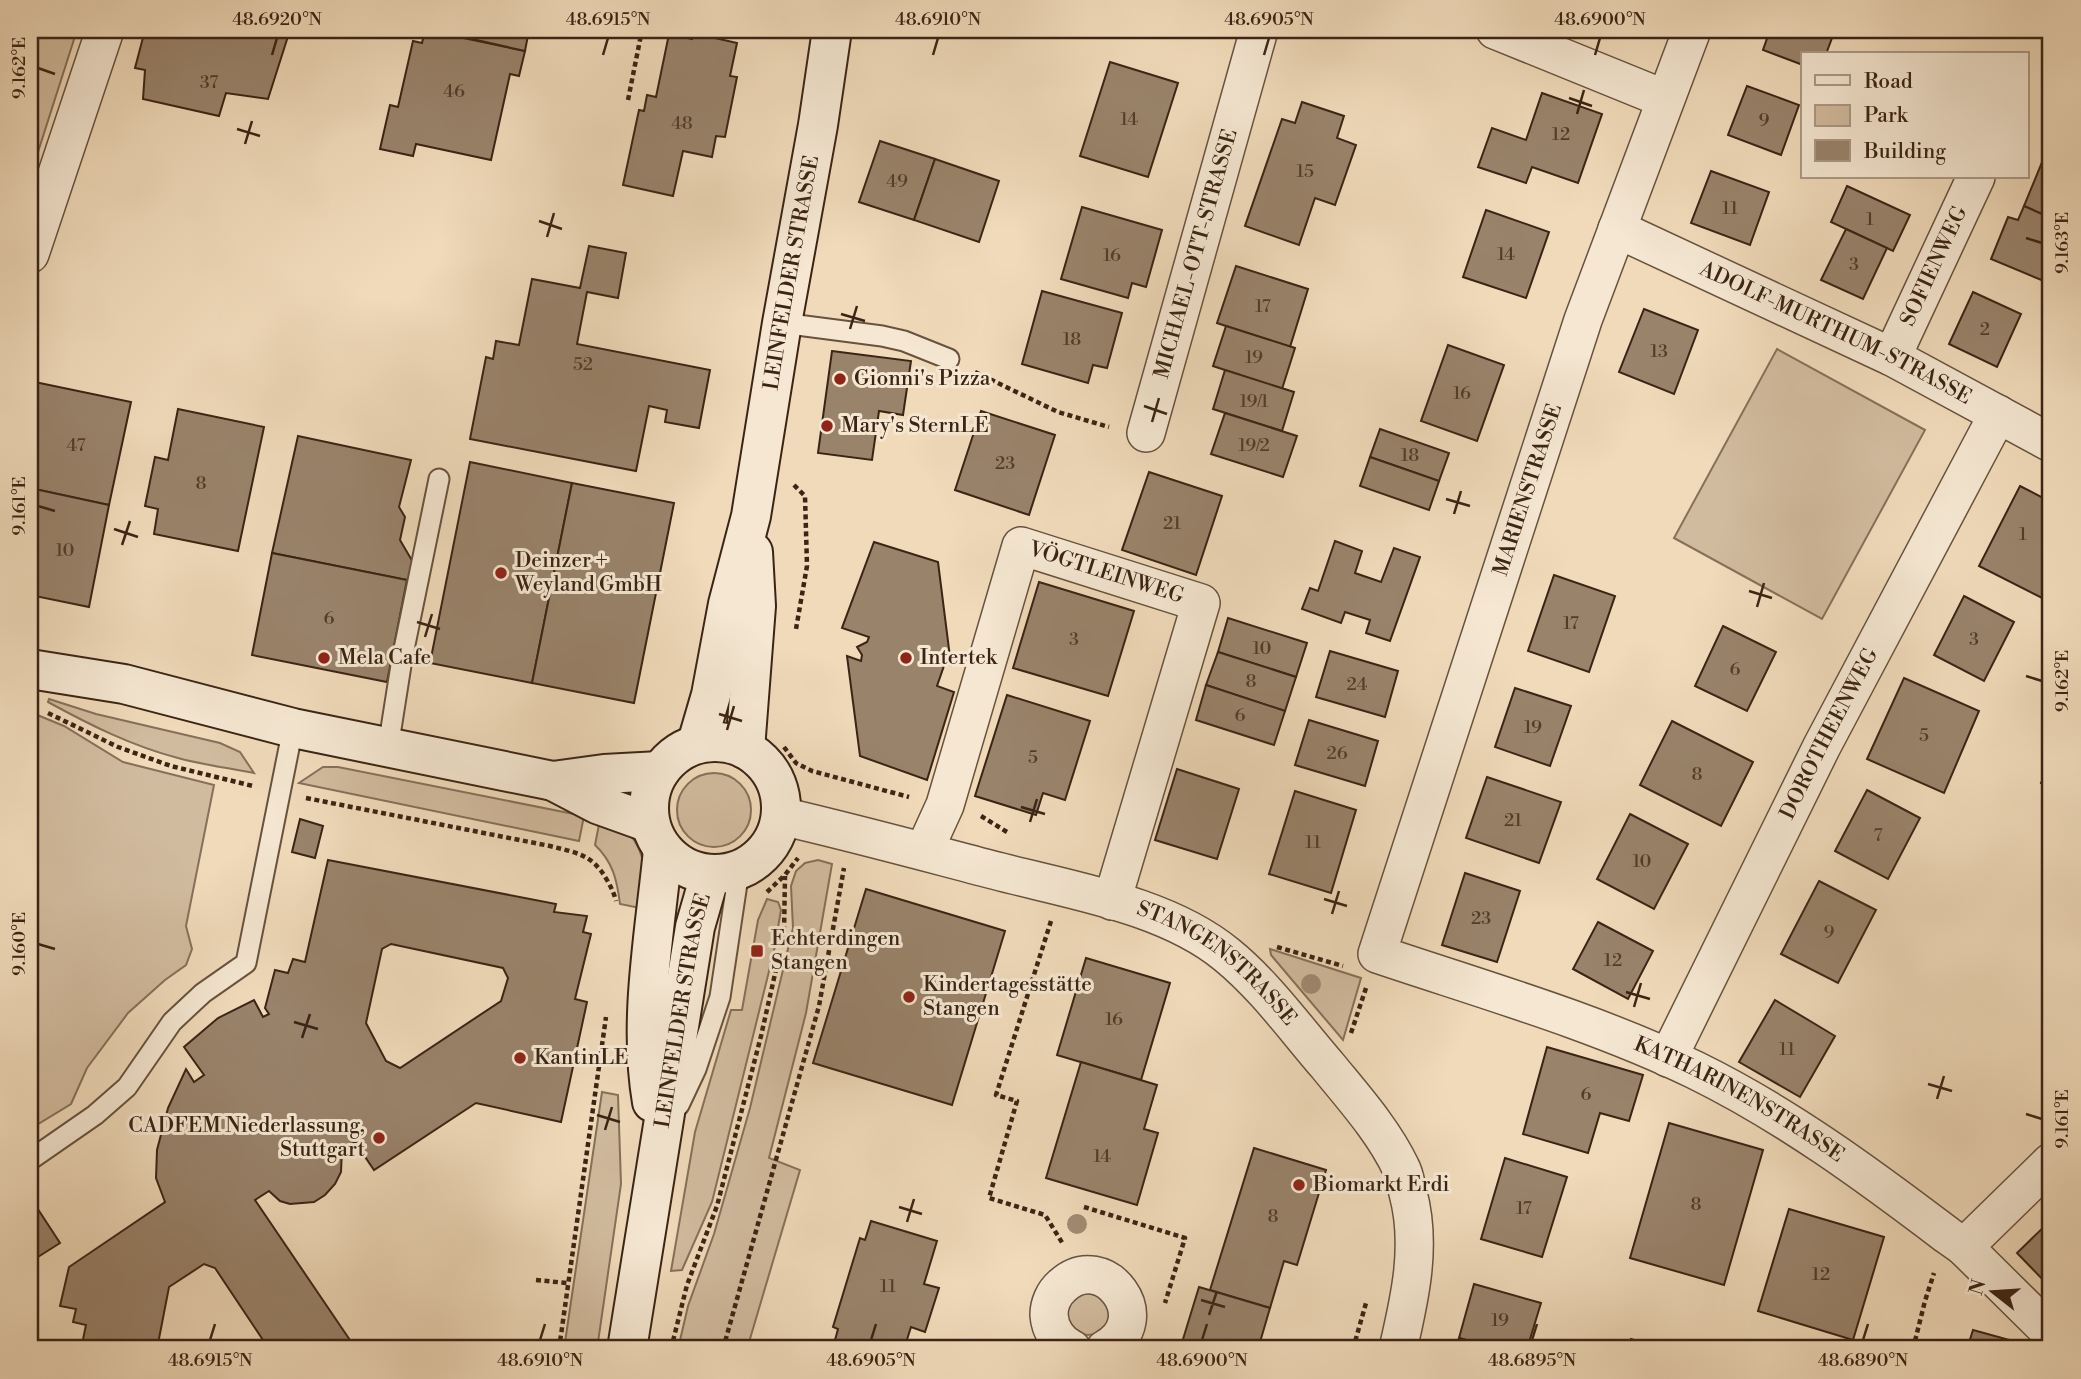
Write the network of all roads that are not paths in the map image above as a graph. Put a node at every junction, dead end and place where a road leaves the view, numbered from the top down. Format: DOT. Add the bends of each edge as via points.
graph roads {
  1 [pos="105,30"];
  2 [pos="832,30"];
  3 [pos="1259,30"];
  4 [pos="1495,30"];
  5 [pos="1692,30"];
  6 [pos="1665,99"];
  7 [pos="1976,178"];
  8 [pos="1617,229"];
  9 [pos="30,254"];
  10 [pos="782,323"];
  11 [pos="1892,357"];
  12 [pos="949,359"];
  13 [pos="1998,414"];
  14 [pos="1146,433"];
  15 [pos="2051,443"];
  16 [pos="439,479"];
  17 [pos="751,516"];
  18 [pos="30,670"];
  19 [pos="293,728"];
  20 [pos="697,744"];
  21 [pos="388,748"];
  22 [pos="745,748"];
  23 [pos="660,771"];
  24 [pos="553,781"];
  25 [pos="781,816"];
  26 [pos="656,836"];
  27 [pos="924,851"];
  28 [pos="725,873"];
  29 [pos="1112,901"];
  30 [pos="1373,965"];
  31 [pos="1668,1058"];
  32 [pos="659,1147"];
  33 [pos="30,1160"];
  34 [pos="2051,1162"];
  35 [pos="1955,1241"];
  36 [pos="2051,1333"];
  37 [pos="1114,1341"];
  38 [pos="1056,1345"];
  39 [pos="627,1349"];
  40 [pos="1398,1349"];
  1 -- 9 [label="street"];
  2 -- 10 [label="main road, LEINFELDER STRASSE"];
  3 -- 14 [label="street, MICHAEL-OTT-STRASSE"];
  4 -- 6 [label="street"];
  5 -- 6 [label="street, MARIENSTRASSE"];
  6 -- 8 [label="street, MARIENSTRASSE"];
  7 -- 11 [label="street, SOFIENWEG"];
  8 -- 11 [label="street, ADOLF-MURTHUM-STRASSE"];
  8 -- 30 [label="street, MARIENSTRASSE" via="1583,320"];
  10 -- 12 [label="lane" via="893,338"];
  10 -- 17 [label="main road, LEINFELDER STRASSE"];
  11 -- 13 [label="street, ADOLF-MURTHUM-STRASSE"];
  13 -- 15 [label="street, ADOLF-MURTHUM-STRASSE"];
  13 -- 31 [label="street, DOROTHEENWEG" via="1822,746"];
  16 -- 21 [label="lane"];
  17 -- 20 [label="main road, LEINFELDER STRASSE"];
  17 -- 22 [label="main road, LEINFELDER STRASSE" via="756,606"];
  18 -- 19 [label="main road" via="114,701 194,718"];
  19 -- 21 [label="main road"];
  19 -- 33 [label="lane" via="246,963 172,1021 127,1087"];
  20 -- 22 [label="main road" via="722,742"];
  20 -- 23 [label="main road" via="676,754"];
  21 -- 24 [label="main road"];
  22 -- 25 [label="main road" via="774,776"];
  23 -- 24 [label="main road"];
  23 -- 26 [label="main road, LEINFELDER STRASSE" via="649,796"];
  24 -- 26 [label="main road"];
  25 -- 27 [label="street, STANGENSTRASSE"];
  25 -- 28 [label="main road" via="774,838 760,858"];
  26 -- 28 [label="main road, LEINFELDER STRASSE" via="684,867"];
  26 -- 32 [label="main road, LEINFELDER STRASSE" via="647,1071"];
  27 -- 29 [label="street, STANGENSTRASSE"];
  27 -- 29 [label="street, VÖGTLEINWEG" via="945,805 1021,546 1201,603"];
  28 -- 32 [label="main road, LEINFELDER STRASSE" via="695,927"];
  29 -- 40 [label="street, STANGENSTRASSE" via="1160,917 1227,955 1341,1082 1381,1134 1402,1169 1414,1214 1414,1268"];
  30 -- 31 [label="street, KATHARINENSTRASSE" via="1591,1026"];
  31 -- 35 [label="street, KATHARINENSTRASSE" via="1805,1135"];
  32 -- 39 [label="main road, LEINFELDER STRASSE"];
  34 -- 35 [label="street"];
  35 -- 36 [label="street, KATHARINENSTRASSE"];
  37 -- 38 [label="street" via="1127,1307 1115,1285 1091,1275 1067,1281 1052,1301 1049,1314"];
}
